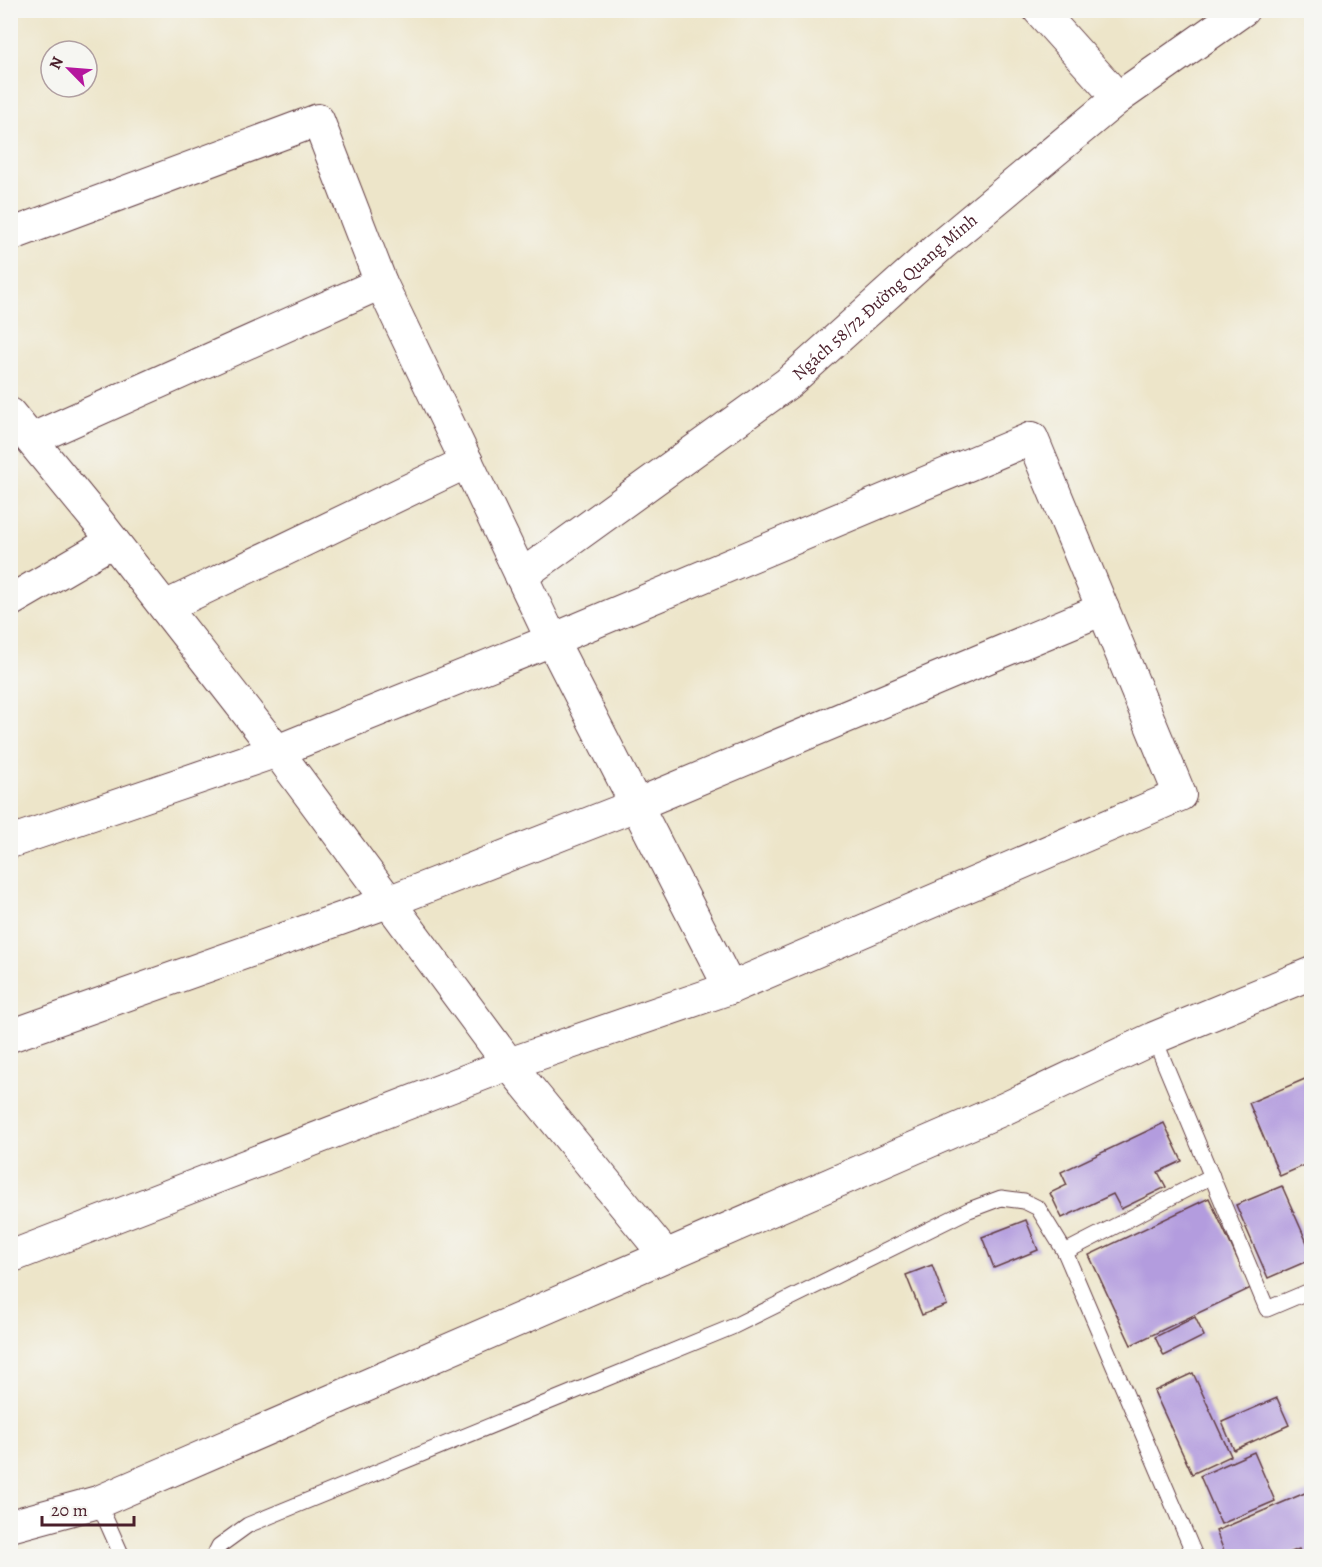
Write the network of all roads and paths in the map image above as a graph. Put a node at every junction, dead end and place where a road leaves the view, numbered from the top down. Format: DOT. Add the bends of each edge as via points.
graph roads {
  1 [pos="1039,10"];
  2 [pos="1243,10"];
  3 [pos="1118,98"];
  4 [pos="10,235"];
  5 [pos="381,283"];
  6 [pos="10,414"];
  7 [pos="32,439"];
  8 [pos="466,462"];
  9 [pos="113,541"];
  10 [pos="521,576"];
  11 [pos="10,601"];
  12 [pos="165,607"];
  13 [pos="1102,609"];
  14 [pos="552,640"];
  15 [pos="277,751"];
  16 [pos="636,805"];
  17 [pos="10,842"];
  18 [pos="388,902"];
  19 [pos="1311,973"];
  20 [pos="730,988"];
  21 [pos="10,1036"];
  22 [pos="1154,1038"];
  23 [pos="508,1064"];
  24 [pos="1212,1176"];
  25 [pos="1065,1252"];
  26 [pos="666,1256"];
  27 [pos="10,1257"];
  28 [pos="1311,1290"];
  29 [pos="98,1502"];
  30 [pos="10,1526"];
  31 [pos="122,1557"];
  32 [pos="214,1557"];
  33 [pos="1195,1557"];
  1 -- 3 [label="street"];
  2 -- 3 [label="street, Ngách 58/72 Đường Quang Minh"];
  3 -- 10 [label="street, Ngách 58/72 Đường Quang Minh" via="939,247 788,383"];
  4 -- 5 [label="street" via="318,120"];
  5 -- 7 [label="street"];
  5 -- 8 [label="street"];
  6 -- 7 [label="street"];
  7 -- 9 [label="street"];
  8 -- 10 [label="street"];
  8 -- 12 [label="street"];
  9 -- 11 [label="street"];
  9 -- 12 [label="street"];
  10 -- 14 [label="street"];
  12 -- 15 [label="street"];
  13 -- 14 [label="street" via="1032,438"];
  13 -- 16 [label="street"];
  13 -- 20 [label="street" via="1180,795"];
  14 -- 15 [label="street"];
  14 -- 16 [label="street"];
  15 -- 17 [label="street"];
  15 -- 18 [label="street"];
  16 -- 18 [label="street"];
  16 -- 20 [label="street"];
  18 -- 21 [label="street"];
  18 -- 23 [label="street"];
  19 -- 22 [label="street"];
  20 -- 23 [label="street"];
  22 -- 24 [label="lane"];
  22 -- 26 [label="street" via="1005,1109"];
  23 -- 26 [label="street"];
  23 -- 27 [label="street"];
  24 -- 25 [label="lane"];
  24 -- 28 [label="lane" via="1267,1309"];
  25 -- 32 [label="lane" via="1038,1208 1001,1198 969,1210 732,1327 248,1525 219,1546"];
  25 -- 33 [label="lane"];
  26 -- 29 [label="street"];
  29 -- 30 [label="street"];
  29 -- 31 [label="lane"];
}
